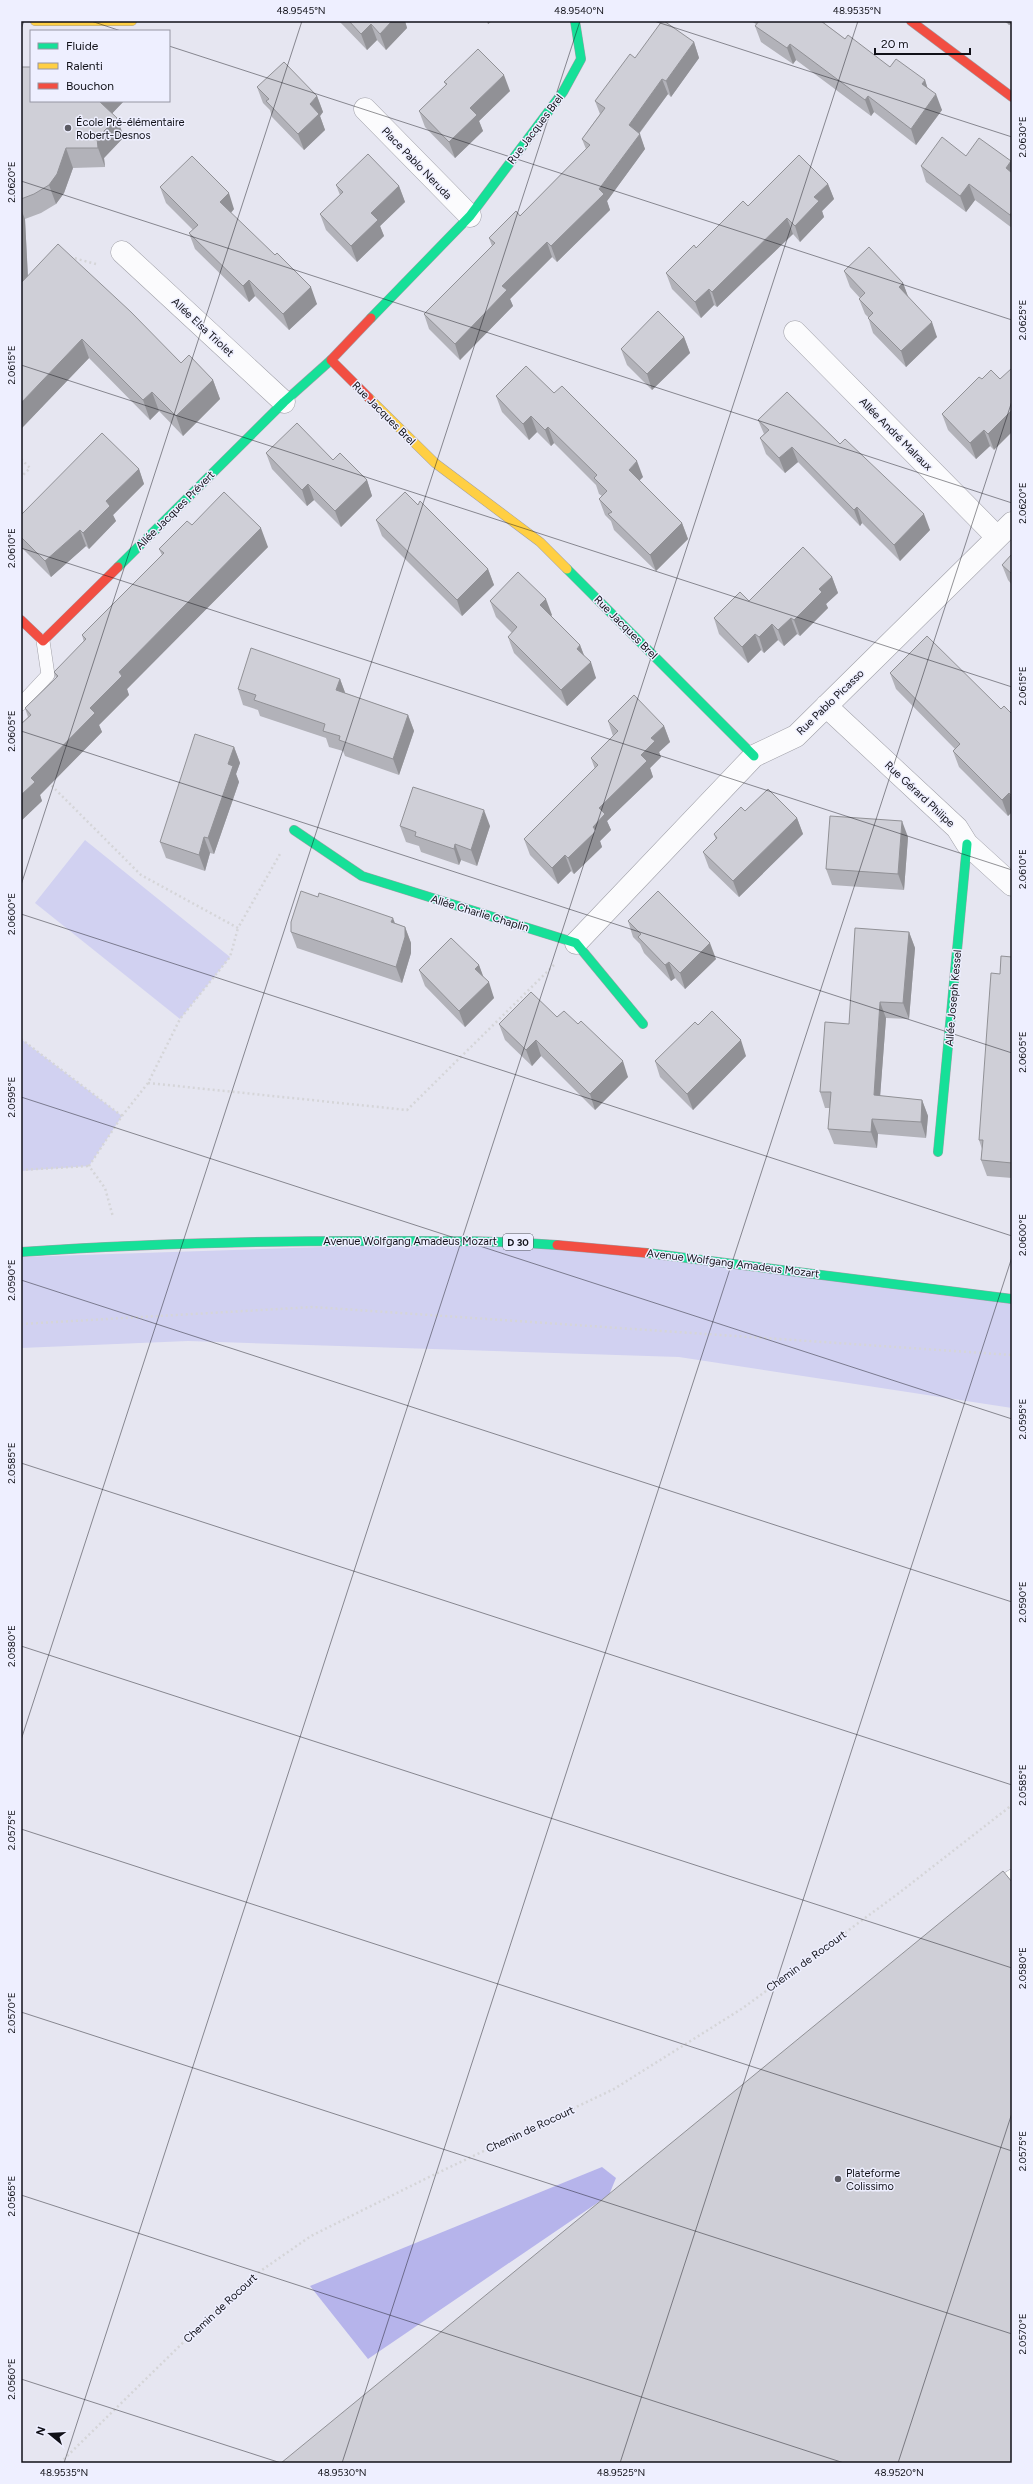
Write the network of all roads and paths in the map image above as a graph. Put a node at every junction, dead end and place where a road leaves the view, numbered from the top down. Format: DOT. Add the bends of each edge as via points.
graph roads {
  1 [pos="35,21"];
  2 [pos="132,21"];
  3 [pos="575,21"];
  4 [pos="911,21"];
  5 [pos="1012,97"];
  6 [pos="365,109"];
  7 [pos="470,216"];
  8 [pos="122,252"];
  9 [pos="68,257"];
  10 [pos="796,332"];
  11 [pos="331,360"];
  12 [pos="284,402"];
  13 [pos="21,459"];
  14 [pos="21,477"];
  15 [pos="1005,530"];
  16 [pos="21,620"];
  17 [pos="43,641"];
  18 [pos="21,704"];
  19 [pos="826,706"];
  20 [pos="754,756"];
  21 [pos="43,776"];
  22 [pos="294,830"];
  23 [pos="967,844"];
  24 [pos="1012,885"];
  25 [pos="238,928"];
  26 [pos="576,943"];
  27 [pos="643,1024"];
  28 [pos="21,1039"];
  29 [pos="148,1082"];
  30 [pos="122,1116"];
  31 [pos="938,1152"];
  32 [pos="89,1166"];
  33 [pos="21,1170"];
  34 [pos="121,1245"];
  35 [pos="21,1252"];
  36 [pos="1012,1299"];
  37 [pos="21,1324"];
  38 [pos="1012,1355"];
  39 [pos="1012,1805"];
  40 [pos="1012,1876"];
  41 [pos="985,1896"];
  42 [pos="60,2463"];
  1 -- 2 [label="street"];
  3 -- 7 [label="street, Rue Jacques Brel" via="581,59 574,72 563,92"];
  4 -- 5 [label="street"];
  6 -- 7 [label="street, Place Pablo Neruda"];
  7 -- 11 [label="street, Rue Jacques Brel"];
  8 -- 9 [label="path" via="99,264"];
  8 -- 12 [label="street, Allée Elsa Triolet"];
  10 -- 15 [label="street, Allée André Malraux"];
  11 -- 12 [label="street, Allée Jacques Prévert"];
  11 -- 20 [label="street, Rue Jacques Brel" via="435,464 540,542"];
  12 -- 17 [label="street, Allée Jacques Prévert"];
  13 -- 14 [label="path" via="30,468"];
  15 -- 19 [label="street, Rue Pablo Picasso"];
  16 -- 17 [label="street"];
  17 -- 18 [label="lane" via="48,675"];
  19 -- 20 [label="street, Rue Pablo Picasso" via="796,736"];
  19 -- 23 [label="street, Rue Gérard Philipe" via="957,828"];
  20 -- 26 [label="street, Rue Pablo Picasso"];
  21 -- 25 [label="path" via="141,875"];
  22 -- 25 [label="path"];
  22 -- 26 [label="street, Allée Charlie Chaplin" via="362,876"];
  23 -- 24 [label="street, Rue Gérard Philipe"];
  23 -- 31 [label="street, Allée Joseph Kessel"];
  25 -- 29 [label="path" via="230,957 180,1019"];
  26 -- 27 [label="street"];
  26 -- 29 [label="path" via="407,1110"];
  28 -- 30 [label="path"];
  29 -- 30 [label="path"];
  30 -- 32 [label="path"];
  32 -- 33 [label="path"];
  32 -- 34 [label="path" via="105,1188"];
  34 -- 35 [label="street, Avenue Wolfgang Amadeus Mozart / D 30"];
  34 -- 36 [label="street, Avenue Wolfgang Amadeus Mozart / D 30" via="245,1241 506,1241 685,1256"];
  37 -- 38 [label="path" via="314,1307"];
  39 -- 42 [label="path, Chemin de Rocourt" via="899,1893 742,2008 614,2089 311,2236 252,2276"];
  40 -- 41 [label="lane"];
}
